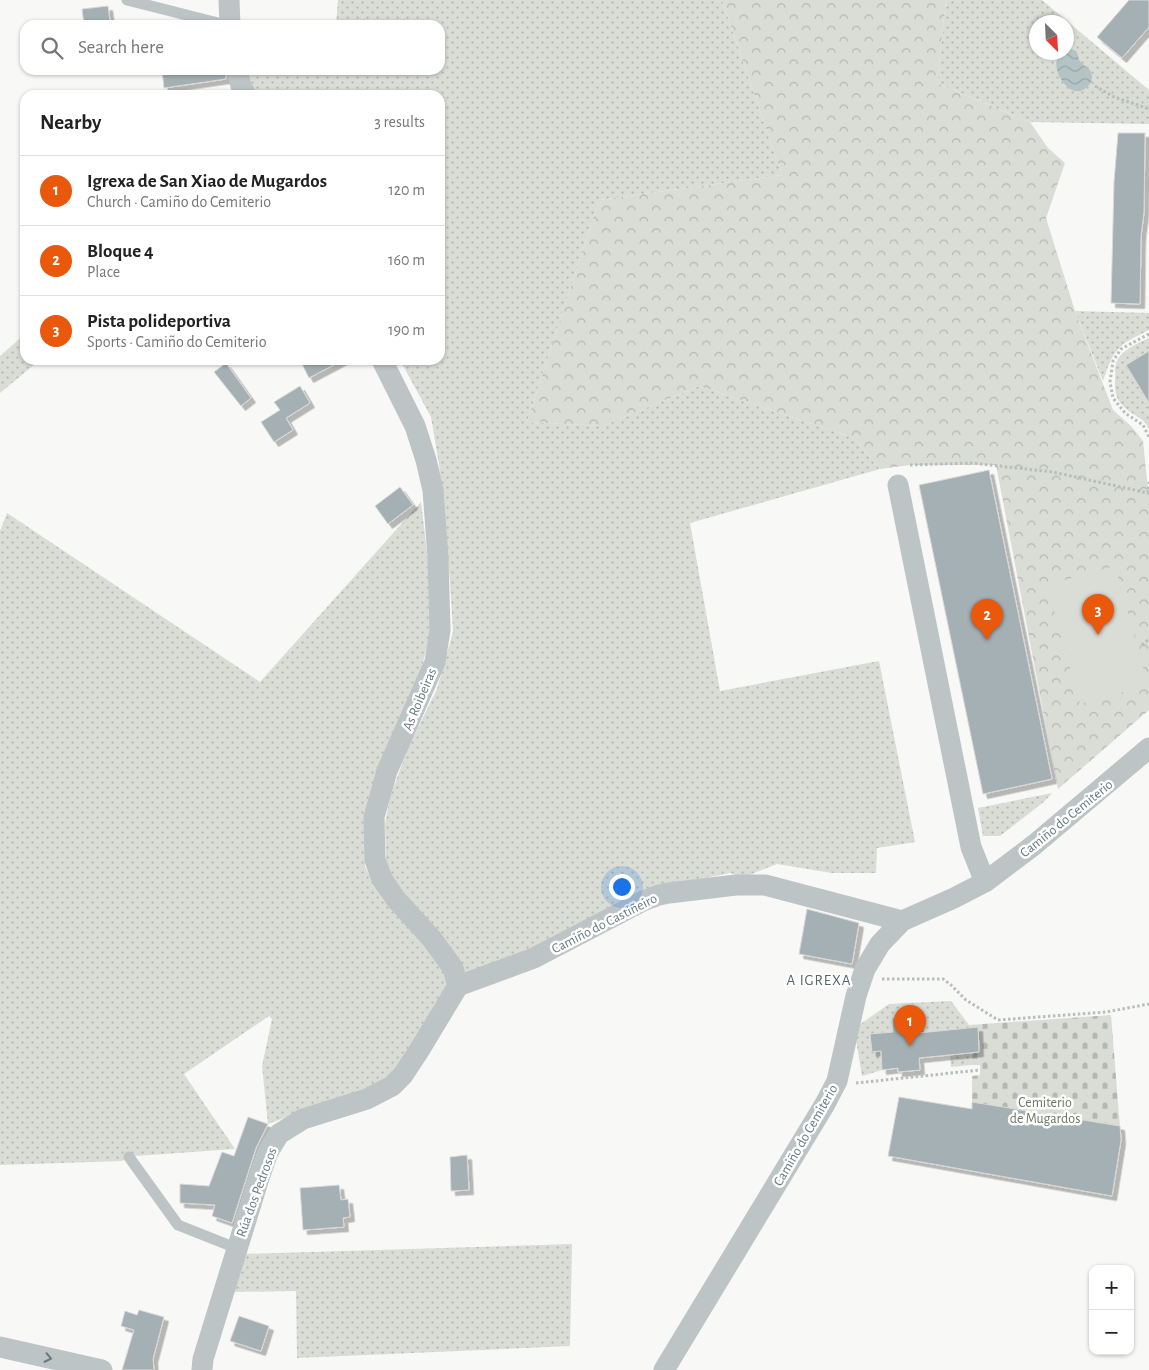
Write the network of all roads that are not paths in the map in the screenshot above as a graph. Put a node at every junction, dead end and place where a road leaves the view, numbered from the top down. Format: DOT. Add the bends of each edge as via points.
graph roads {
  1 [pos="127,0"];
  2 [pos="229,0"];
  3 [pos="206,20"];
  4 [pos="230,20"];
  5 [pos="238,75"];
  6 [pos="243,90"];
  7 [pos="384,365"];
  8 [pos="898,485"];
  9 [pos="1149,748"];
  10 [pos="985,882"];
  11 [pos="902,921"];
  12 [pos="458,986"];
  13 [pos="129,1157"];
  14 [pos="236,1248"];
  15 [pos="0,1347"];
  16 [pos="102,1370"];
  17 [pos="202,1370"];
  18 [pos="664,1370"];
  1 -- 3 [label="lane"];
  2 -- 4 [label="street"];
  5 -- 6 [label="street"];
  7 -- 12 [label="street, As Roibeiras" via="415,426 433,490 440,630 435,662 387,771 374,816 375,860 382,879 395,898 453,968"];
  8 -- 10 [label="street" via="971,846"];
  9 -- 10 [label="street, Camiño do Cemiterio"];
  10 -- 11 [label="street, Camiño do Cemiterio"];
  11 -- 12 [label="street, Camiño do Castiñeiro" via="765,885 736,885 664,894 643,901 534,958"];
  11 -- 18 [label="street, Camiño do Cemiterio" via="880,944 865,969 836,1081 825,1104"];
  12 -- 14 [label="street, Rúa dos Pedrosos" via="403,1075 392,1086 367,1098 303,1119 279,1134 268,1152"];
  13 -- 14 [label="lane" via="178,1225"];
  14 -- 17 [label="street, Rúa dos Pedrosos"];
  15 -- 16 [label="street, one-way"];
}
